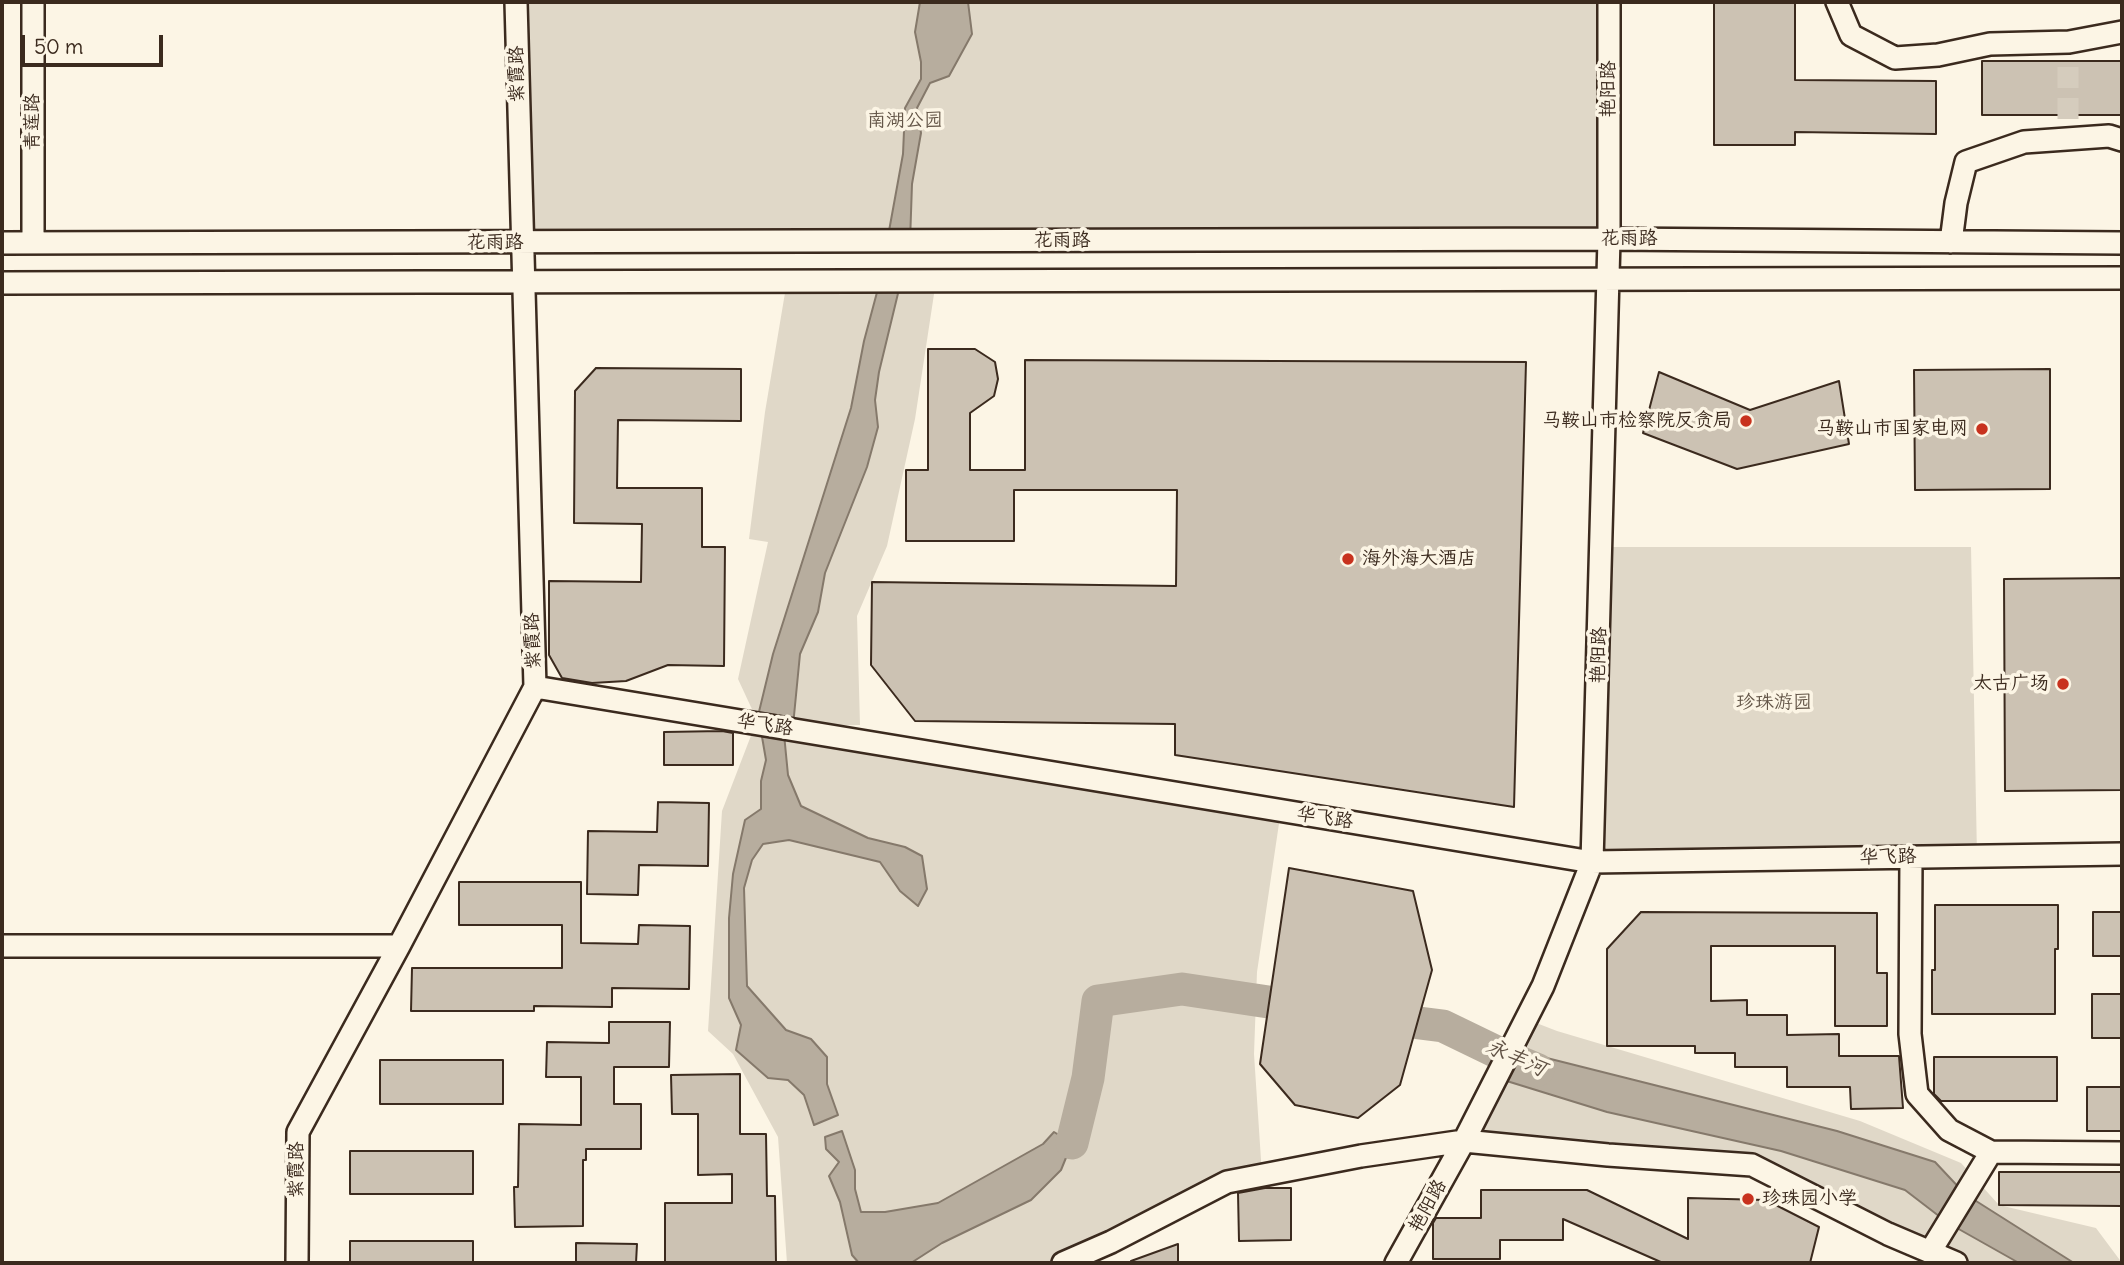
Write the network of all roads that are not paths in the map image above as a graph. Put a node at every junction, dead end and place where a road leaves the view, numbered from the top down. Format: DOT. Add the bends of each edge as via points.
graph roads {
  1 [pos="33,2"];
  2 [pos="516,2"];
  3 [pos="1609,2"];
  4 [pos="1837,2"];
  5 [pos="2122,32"];
  6 [pos="2122,140"];
  7 [pos="1609,239"];
  8 [pos="1951,242"];
  9 [pos="2,243"];
  10 [pos="33,243"];
  11 [pos="521,243"];
  12 [pos="2122,243"];
  13 [pos="2122,278"];
  14 [pos="1608,279"];
  15 [pos="522,281"];
  16 [pos="2,283"];
  17 [pos="535,687"];
  18 [pos="2122,854"];
  19 [pos="1911,857"];
  20 [pos="1592,862"];
  21 [pos="2,946"];
  22 [pos="399,946"];
  23 [pos="1464,1141"];
  24 [pos="1991,1152"];
  25 [pos="2122,1153"];
  26 [pos="1930,1252"];
  27 [pos="297,1263"];
  28 [pos="1063,1263"];
  29 [pos="1396,1263"];
  30 [pos="1956,1263"];
  1 -- 10 [label="street, 青莲路"];
  2 -- 11 [label="street, 紫霞路"];
  3 -- 7 [label="street, 艳阳路"];
  4 -- 5 [label="street" via="1851,35 1895,58 1990,44 2069,50"];
  6 -- 8 [label="street" via="2068,129 1966,162"];
  7 -- 8 [label="street, 花雨路"];
  7 -- 11 [label="street, 花雨路"];
  7 -- 14 [label="street, 艳阳路"];
  8 -- 12 [label="street, 花雨路"];
  9 -- 10 [label="street, 花雨路"];
  10 -- 11 [label="street, 花雨路"];
  11 -- 15 [label="street, 紫霞路"];
  13 -- 14 [label="street"];
  14 -- 15 [label="street"];
  14 -- 20 [label="street, 艳阳路"];
  15 -- 16 [label="street"];
  15 -- 17 [label="street, 紫霞路"];
  17 -- 20 [label="street, 华飞路"];
  17 -- 22 [label="street, 紫霞路"];
  18 -- 19 [label="street, 华飞路"];
  19 -- 20 [label="street, 华飞路"];
  19 -- 24 [label="street" via="1910,1034 1917,1094 1949,1130"];
  20 -- 23 [label="street, 艳阳路" via="1543,986"];
  21 -- 22 [label="street"];
  22 -- 27 [label="street, 紫霞路" via="298,1132"];
  23 -- 26 [label="street" via="1752,1165"];
  23 -- 28 [label="street" via="1227,1182"];
  23 -- 29 [label="street, 艳阳路"];
  24 -- 25 [label="street"];
  24 -- 26 [label="street"];
  26 -- 30 [label="street"];
}
